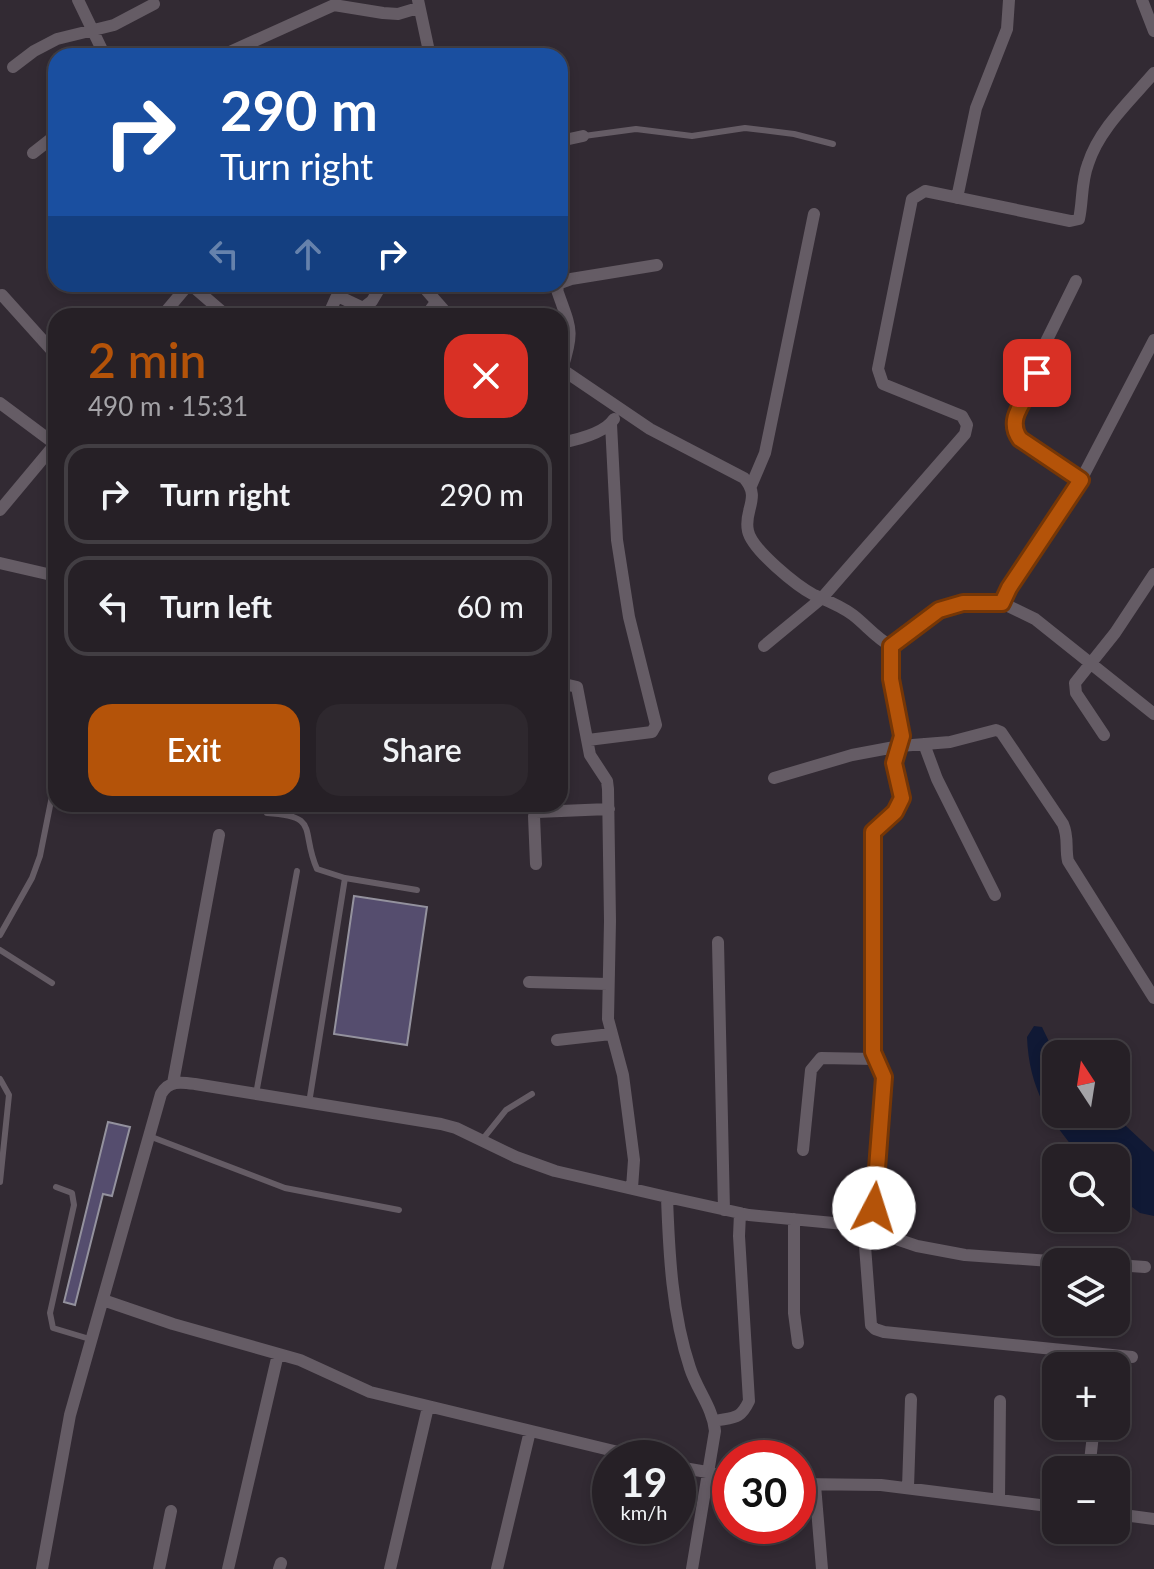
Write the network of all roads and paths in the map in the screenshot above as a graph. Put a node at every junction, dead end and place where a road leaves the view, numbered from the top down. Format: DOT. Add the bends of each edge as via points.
graph roads {
  1 [pos="78,0"];
  2 [pos="1009,0"];
  3 [pos="1142,0"];
  4 [pos="154,4"];
  5 [pos="418,4"];
  6 [pos="1154,31"];
  7 [pos="91,32"];
  8 [pos="100,48"];
  9 [pos="239,48"];
  10 [pos="428,48"];
  11 [pos="13,67"];
  12 [pos="1154,73"];
  13 [pos="583,136"];
  14 [pos="568,139"];
  15 [pos="48,141"];
  16 [pos="833,144"];
  17 [pos="33,153"];
  18 [pos="957,198"];
  19 [pos="814,214"];
  20 [pos="657,265"];
  21 [pos="568,280"];
  22 [pos="1076,281"];
  23 [pos="182,292"];
  24 [pos="198,292"];
  25 [pos="377,292"];
  26 [pos="428,292"];
  27 [pos="2,295"];
  28 [pos="436,302"];
  29 [pos="169,308"];
  30 [pos="218,308"];
  31 [pos="332,308"];
  32 [pos="363,308"];
  33 [pos="363,308"];
  34 [pos="432,308"];
  35 [pos="442,308"];
  36 [pos="568,322"];
  37 [pos="1154,340"];
  38 [pos="48,346"];
  39 [pos="568,350"];
  40 [pos="568,373"];
  41 [pos="0,403"];
  42 [pos="619,410"];
  43 [pos="611,424"];
  44 [pos="48,437"];
  45 [pos="568,441"];
  46 [pos="48,453"];
  47 [pos="1081,480"];
  48 [pos="751,486"];
  49 [pos="0,510"];
  50 [pos="0,563"];
  51 [pos="48,574"];
  52 [pos="1154,574"];
  53 [pos="822,598"];
  54 [pos="1002,603"];
  55 [pos="764,646"];
  56 [pos="891,646"];
  57 [pos="1091,665"];
  58 [pos="568,685"];
  59 [pos="1154,696"];
  60 [pos="1150,710"];
  61 [pos="1104,735"];
  62 [pos="588,740"];
  63 [pos="924,744"];
  64 [pos="900,746"];
  65 [pos="774,778"];
  66 [pos="609,809"];
  67 [pos="568,811"];
  68 [pos="49,812"];
  69 [pos="537,812"];
  70 [pos="267,813"];
  71 [pos="219,835"];
  72 [pos="536,864"];
  73 [pos="297,871"];
  74 [pos="345,878"];
  75 [pos="417,890"];
  76 [pos="995,895"];
  77 [pos="0,935"];
  78 [pos="718,942"];
  79 [pos="0,950"];
  80 [pos="529,982"];
  81 [pos="52,983"];
  82 [pos="608,984"];
  83 [pos="1154,998"];
  84 [pos="611,1034"];
  85 [pos="557,1040"];
  86 [pos="875,1059"];
  87 [pos="0,1079"];
  88 [pos="173,1083"];
  89 [pos="256,1094"];
  90 [pos="532,1094"];
  91 [pos="309,1103"];
  92 [pos="149,1136"];
  93 [pos="482,1140"];
  94 [pos="803,1150"];
  95 [pos="0,1182"];
  96 [pos="56,1187"];
  97 [pos="632,1188"];
  98 [pos="667,1197"];
  99 [pos="399,1210"];
  100 [pos="724,1210"];
  101 [pos="740,1213"];
  102 [pos="794,1219"];
  103 [pos="869,1228"];
  104 [pos="1042,1260"];
  105 [pos="1130,1266"];
  106 [pos="1145,1267"];
  107 [pos="103,1300"];
  108 [pos="93,1340"];
  109 [pos="798,1343"];
  110 [pos="278,1354"];
  111 [pos="1132,1357"];
  112 [pos="911,1399"];
  113 [pos="1000,1401"];
  114 [pos="428,1407"];
  115 [pos="714,1421"];
  116 [pos="530,1431"];
  117 [pos="592,1446"];
  118 [pos="696,1471"];
  119 [pos="709,1474"];
  120 [pos="712,1474"];
  121 [pos="816,1485"];
  122 [pos="908,1487"];
  123 [pos="816,1497"];
  124 [pos="999,1499"];
  125 [pos="1042,1505"];
  126 [pos="171,1511"];
  127 [pos="1130,1516"];
  128 [pos="1154,1519"];
  129 [pos="42,1569"];
  130 [pos="159,1569"];
  131 [pos="228,1569"];
  132 [pos="390,1569"];
  133 [pos="497,1569"];
  134 [pos="692,1569"];
  135 [pos="822,1569"];
  1 -- 7 [label="street"];
  2 -- 18 [label="street" via="1007,29 976,108"];
  3 -- 6 [label="street"];
  4 -- 7 [label="street"];
  5 -- 9 [label="street" via="398,14 334,5"];
  5 -- 10 [label="street"];
  7 -- 8 [label="street"];
  7 -- 11 [label="street" via="57,39"];
  12 -- 18 [label="street" via="1093,150 1082,183 1079,219"];
  13 -- 14 [label="street"];
  13 -- 16 [label="lane" via="636,129 692,136 745,128"];
  15 -- 17 [label="street"];
  18 -- 53 [label="street" via="925,191 912,199 878,369 883,384 962,416 965,434"];
  19 -- 48 [label="street" via="765,453"];
  20 -- 21 [label="street"];
  22 -- 47 [label="street" via="1038,358 1037,378 1014,420 1014,430"];
  23 -- 29 [label="street"];
  24 -- 30 [label="street"];
  25 -- 32 [label="street"];
  26 -- 28 [label="street"];
  27 -- 38 [label="street"];
  28 -- 34 [label="street"];
  28 -- 35 [label="street"];
  31 -- 33 [label="street" via="336,298 342,298"];
  36 -- 39 [label="street"];
  37 -- 47 [label="street"];
  40 -- 42 [label="street"];
  41 -- 44 [label="street"];
  42 -- 43 [label="street"];
  42 -- 48 [label="street"];
  43 -- 45 [label="street"];
  43 -- 62 [label="street" via="617,540 629,617 656,725 652,732"];
  46 -- 49 [label="street"];
  47 -- 54 [label="street"];
  48 -- 53 [label="street" via="748,530 755,545"];
  50 -- 51 [label="street"];
  52 -- 57 [label="street"];
  53 -- 55 [label="street"];
  53 -- 56 [label="street"];
  54 -- 56 [label="street" via="963,603 939,610"];
  54 -- 57 [label="street" via="1035,619"];
  56 -- 64 [label="street"];
  57 -- 60 [label="street"];
  57 -- 61 [label="street" via="1075,683 1076,693"];
  58 -- 62 [label="street" via="577,687"];
  59 -- 60 [label="street"];
  62 -- 66 [label="street" via="594,764 607,781"];
  63 -- 64 [label="street"];
  63 -- 76 [label="street"];
  63 -- 83 [label="street" via="1001,732 1063,824 1068,861"];
  64 -- 65 [label="street"];
  64 -- 86 [label="street" via="894,763 900,806 873,832"];
  66 -- 67 [label="street"];
  66 -- 82 [label="street"];
  68 -- 77 [label="lane" via="32,878"];
  69 -- 72 [label="street"];
  70 -- 74 [label="lane" via="300,818 317,869"];
  71 -- 88 [label="street"];
  73 -- 89 [label="lane"];
  74 -- 75 [label="lane"];
  74 -- 91 [label="lane"];
  78 -- 100 [label="street"];
  79 -- 81 [label="lane"];
  80 -- 82 [label="street"];
  82 -- 84 [label="street"];
  84 -- 85 [label="street"];
  84 -- 97 [label="street" via="623,1075 634,1160"];
  86 -- 94 [label="street" via="816,1062"];
  86 -- 103 [label="street" via="884,1077"];
  87 -- 95 [label="lane" via="9,1095"];
  88 -- 89 [label="street"];
  88 -- 92 [label="street" via="161,1094"];
  89 -- 91 [label="street"];
  90 -- 93 [label="lane" via="506,1110"];
  91 -- 93 [label="street" via="441,1124"];
  92 -- 99 [label="lane" via="285,1188"];
  92 -- 107 [label="street"];
  93 -- 97 [label="street" via="555,1171"];
  96 -- 108 [label="lane" via="72,1193 74,1205 50,1324"];
  97 -- 98 [label="street"];
  98 -- 100 [label="street"];
  98 -- 115 [label="street" via="681,1335"];
  100 -- 101 [label="street"];
  101 -- 102 [label="street"];
  101 -- 115 [label="street" via="749,1401 738,1417"];
  102 -- 103 [label="street"];
  102 -- 109 [label="street"];
  103 -- 104 [label="street" via="887,1238 965,1255"];
  103 -- 111 [label="street" via="865,1262 875,1329"];
  105 -- 106 [label="street"];
  107 -- 108 [label="street"];
  107 -- 110 [label="street"];
  108 -- 129 [label="street" via="62,1453"];
  110 -- 114 [label="street" via="370,1392"];
  110 -- 131 [label="street"];
  112 -- 122 [label="street"];
  113 -- 124 [label="street"];
  114 -- 116 [label="street"];
  114 -- 132 [label="street"];
  115 -- 119 [label="street"];
  116 -- 117 [label="street"];
  116 -- 133 [label="street"];
  118 -- 119 [label="street"];
  119 -- 120 [label="street"];
  119 -- 134 [label="street"];
  121 -- 122 [label="street"];
  122 -- 124 [label="street"];
  123 -- 135 [label="street"];
  124 -- 125 [label="street"];
  126 -- 130 [label="street"];
  127 -- 128 [label="street"];
}
